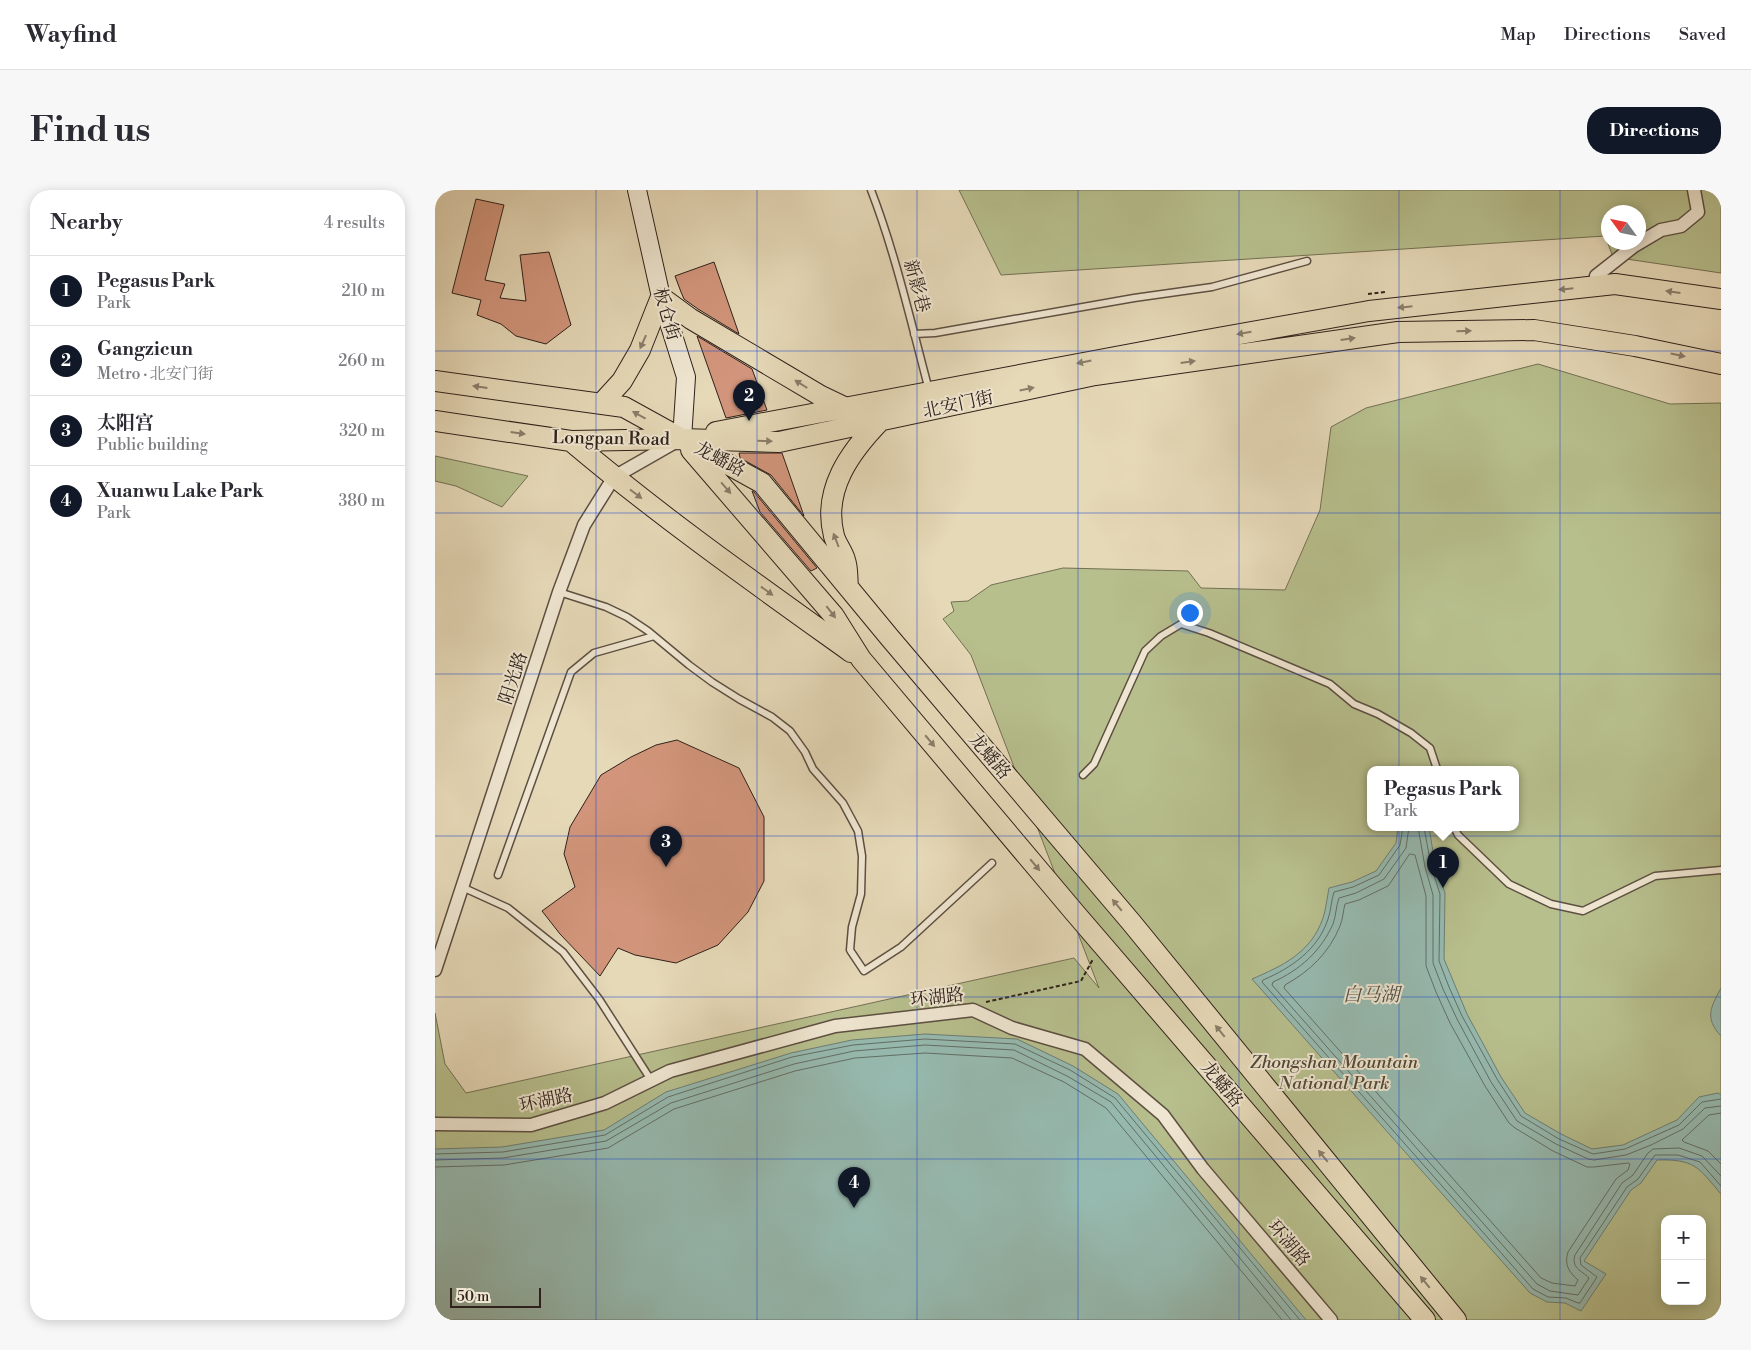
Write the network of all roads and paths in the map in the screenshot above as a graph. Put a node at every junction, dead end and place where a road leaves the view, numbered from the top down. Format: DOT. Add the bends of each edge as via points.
graph roads {
  1 [pos="637,190"];
  2 [pos="871,190"];
  3 [pos="1695,190"];
  4 [pos="1307,261"];
  5 [pos="1605,277"];
  6 [pos="661,297"];
  7 [pos="1721,299"];
  8 [pos="914,334"];
  9 [pos="1721,364"];
  10 [pos="435,381"];
  11 [pos="929,391"];
  12 [pos="601,404"];
  13 [pos="844,407"];
  14 [pos="435,421"];
  15 [pos="880,421"];
  16 [pos="682,439"];
  17 [pos="571,441"];
  18 [pos="614,477"];
  19 [pos="848,587"];
  20 [pos="559,592"];
  21 [pos="654,636"];
  22 [pos="861,659"];
  23 [pos="1436,766"];
  24 [pos="1083,775"];
  25 [pos="1456,831"];
  26 [pos="992,863"];
  27 [pos="1721,870"];
  28 [pos="498,875"];
  29 [pos="462,887"];
  30 [pos="1101,944"];
  31 [pos="435,970"];
  32 [pos="973,1010"];
  33 [pos="651,1080"];
  34 [pos="435,1124"];
  35 [pos="1331,1320"];
  36 [pos="1425,1320"];
  37 [pos="1456,1320"];
  1 -- 6 [label="main road, 板仓街"];
  2 -- 8 [label="lane, 新影巷" via="886,228"];
  3 -- 5 [label="street" via="1698,212 1681,226 1661,230 1634,246"];
  4 -- 8 [label="lane" via="1212,287"];
  7 -- 5 [label="main road, one-way"];
  5 -- 11 [label="main road, one-way" via="1369,311"];
  6 -- 12 [label="main road, one-way" via="640,350 622,381"];
  13 -- 6 [label="main road, one-way" via="691,319"];
  6 -- 16 [label="main road, 板仓街" via="686,377"];
  8 -- 11 [label="lane, 新影巷"];
  15 -- 9 [label="main road, 北安门街, one-way" via="1095,375 1398,332 1534,330"];
  12 -- 10 [label="main road, Longpan Road, one-way"];
  11 -- 13 [label="main road"];
  16 -- 12 [label="main road, Longpan Road, one-way" via="624,407"];
  13 -- 16 [label="main road"];
  14 -- 17 [label="main road, Longpan Road, one-way"];
  16 -- 15 [label="main road, 北安门街, one-way" via="779,442"];
  19 -- 15 [label="main road, one-way" via="845,561 831,520 836,482 860,442"];
  16 -- 17 [label="main road, Longpan Road"];
  16 -- 18 [label="street, 阳光路"];
  16 -- 19 [label="main road, 龙蟠路" via="762,482"];
  16 -- 22 [label="main road, 龙蟠路, one-way" via="834,616"];
  17 -- 18 [label="main road"];
  18 -- 20 [label="street, 阳光路" via="584,525"];
  18 -- 22 [label="main road, one-way"];
  37 -- 19 [label="main road, 龙蟠路, one-way" via="1131,922"];
  20 -- 21 [label="lane" via="606,607"];
  20 -- 29 [label="street, 阳光路"];
  21 -- 26 [label="lane" via="712,682 771,716 790,731 813,769 843,802 859,831 861,845 861,894 850,950 864,971 901,947"];
  21 -- 28 [label="lane" via="594,653 571,672"];
  22 -- 30 [label="main road, 龙蟠路, one-way"];
  23 -- 24 [label="lane" via="1430,748 1411,733 1354,704 1330,684 1181,624 1161,636 1145,652 1093,764"];
  25 -- 27 [label="lane" via="1509,884 1551,904 1583,911 1655,876"];
  29 -- 31 [label="street, 阳光路"];
  29 -- 33 [label="lane" via="508,908 563,952 599,999"];
  30 -- 32 [label="path" via="1081,981 985,1002"];
  30 -- 36 [label="main road, 龙蟠路"];
  32 -- 33 [label="street, 环湖路" via="835,1026 670,1071"];
  32 -- 35 [label="street, 环湖路" via="1012,1028 1085,1049 1163,1114 1203,1170"];
  33 -- 34 [label="street, 环湖路" via="605,1103 531,1125"];
}
